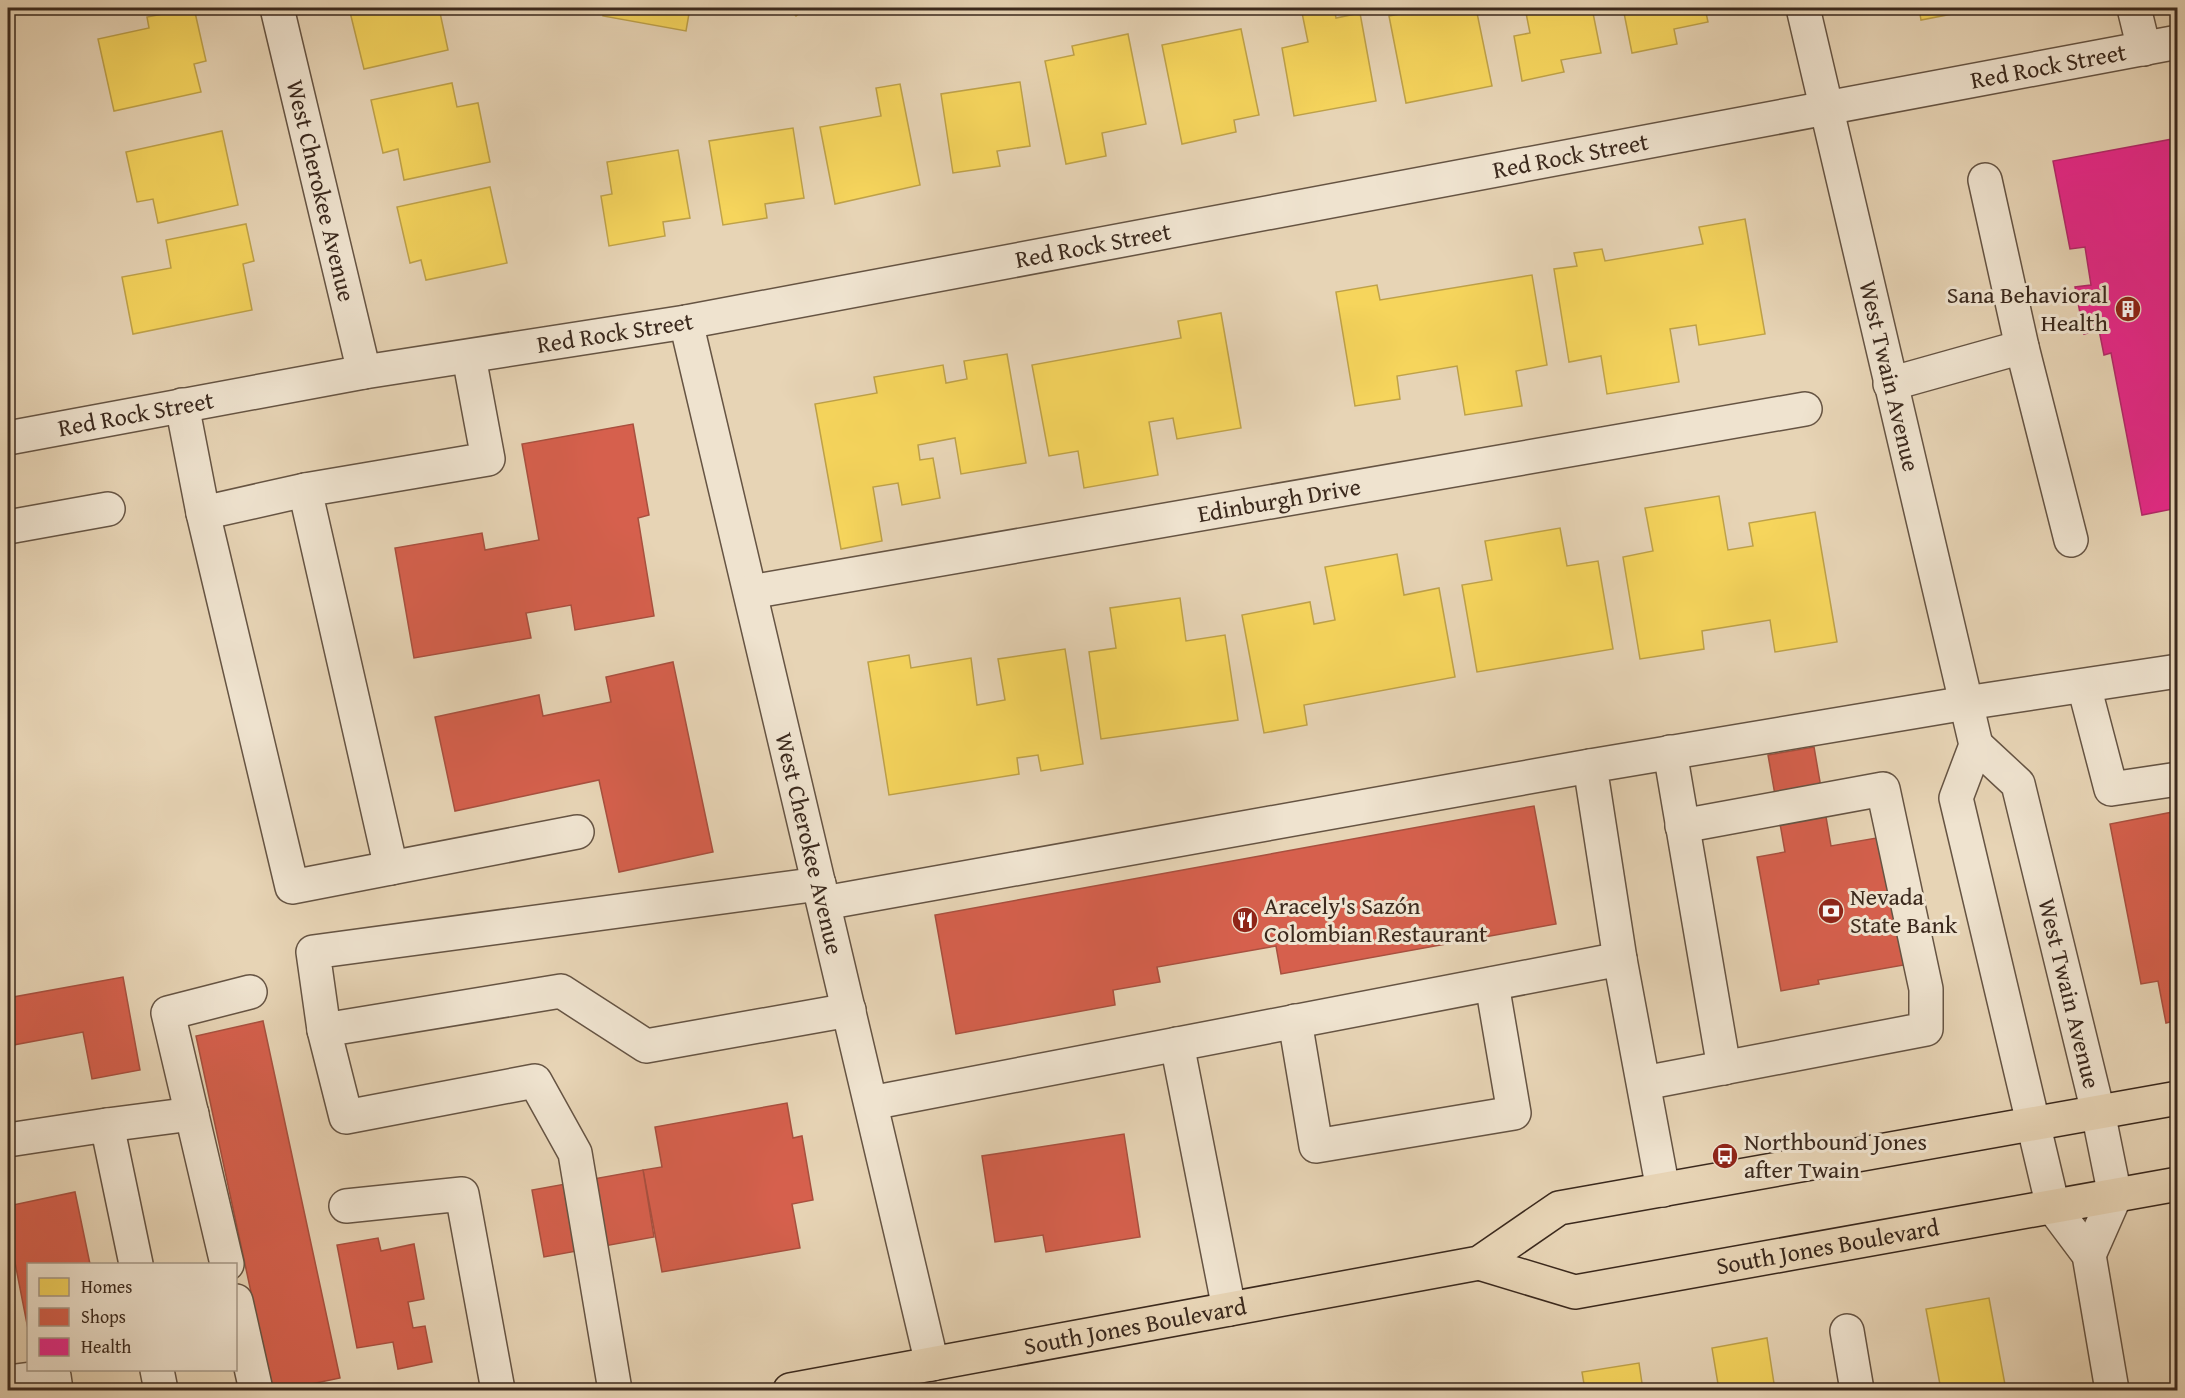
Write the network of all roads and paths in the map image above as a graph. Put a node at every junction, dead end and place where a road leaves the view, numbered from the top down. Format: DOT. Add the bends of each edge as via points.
graph roads {
  1 [pos="277,8"];
  2 [pos="1803,8"];
  3 [pos="2134,8"];
  4 [pos="2178,42"];
  5 [pos="2144,49"];
  6 [pos="1826,108"];
  7 [pos="1985,180"];
  8 [pos="686,322"];
  9 [pos="2022,347"];
  10 [pos="469,357"];
  11 [pos="364,372"];
  12 [pos="1890,384"];
  13 [pos="182,405"];
  14 [pos="1805,409"];
  15 [pos="8,438"];
  16 [pos="305,490"];
  17 [pos="108,509"];
  18 [pos="203,513"];
  19 [pos="8,527"];
  20 [pos="2071,540"];
  21 [pos="751,592"];
  22 [pos="2178,671"];
  23 [pos="2084,686"];
  24 [pos="1966,702"];
  25 [pos="1976,745"];
  26 [pos="1670,752"];
  27 [pos="1590,766"];
  28 [pos="2178,779"];
  29 [pos="1682,826"];
  30 [pos="577,832"];
  31 [pos="390,868"];
  32 [pos="821,894"];
  33 [pos="1620,959"];
  34 [pos="1492,984"];
  35 [pos="250,992"];
  36 [pos="849,1010"];
  37 [pos="1296,1022"];
  38 [pos="324,1030"];
  39 [pos="1177,1044"];
  40 [pos="1724,1068"];
  41 [pos="1644,1083"];
  42 [pos="2178,1098"];
  43 [pos="871,1103"];
  44 [pos="2098,1112"];
  45 [pos="192,1114"];
  46 [pos="2035,1124"];
  47 [pos="107,1125"];
  48 [pos="8,1140"];
  49 [pos="2178,1184"];
  50 [pos="1664,1190"];
  51 [pos="2115,1196"];
  52 [pos="346,1206"];
  53 [pos="2053,1207"];
  54 [pos="2089,1255"];
  55 [pos="136,1263"];
  56 [pos="227,1263"];
  57 [pos="1479,1263"];
  58 [pos="237,1305"];
  59 [pos="1228,1309"];
  60 [pos="1847,1331"];
  61 [pos="932,1364"];
  62 [pos="157,1371"];
  63 [pos="8,1382"];
  64 [pos="56,1390"];
  65 [pos="161,1390"];
  66 [pos="256,1390"];
  67 [pos="498,1390"];
  68 [pos="615,1390"];
  69 [pos="790,1390"];
  70 [pos="1857,1390"];
  71 [pos="2112,1390"];
  1 -- 11 [label="street, West Cherokee Avenue"];
  2 -- 6 [label="street, West Twain Avenue"];
  3 -- 5 [label="street"];
  4 -- 5 [label="street, Red Rock Street"];
  5 -- 6 [label="street, Red Rock Street"];
  6 -- 8 [label="street, Red Rock Street"];
  6 -- 12 [label="street, West Twain Avenue"];
  7 -- 9 [label="street"];
  8 -- 10 [label="street, Red Rock Street"];
  8 -- 21 [label="street, West Cherokee Avenue"];
  9 -- 12 [label="street"];
  9 -- 20 [label="street"];
  10 -- 11 [label="street, Red Rock Street"];
  10 -- 16 [label="street" via="488,459"];
  11 -- 13 [label="street, Red Rock Street"];
  12 -- 24 [label="street, West Twain Avenue"];
  13 -- 15 [label="street, Red Rock Street"];
  13 -- 18 [label="street"];
  14 -- 21 [label="street, Edinburgh Drive"];
  16 -- 18 [label="street"];
  16 -- 31 [label="street"];
  17 -- 19 [label="street"];
  18 -- 31 [label="street" via="292,887"];
  21 -- 32 [label="street, West Cherokee Avenue"];
  22 -- 23 [label="street"];
  23 -- 24 [label="street"];
  23 -- 28 [label="street" via="2111,789"];
  24 -- 25 [label="street, West Twain Avenue"];
  24 -- 26 [label="street"];
  25 -- 44 [label="street, West Twain Avenue" via="2018,784"];
  25 -- 46 [label="street" via="1956,798"];
  26 -- 27 [label="street"];
  26 -- 29 [label="street"];
  27 -- 32 [label="street"];
  27 -- 33 [label="street"];
  29 -- 40 [label="street"];
  29 -- 40 [label="street" via="1883,789 1926,989 1926,1029"];
  30 -- 31 [label="street"];
  32 -- 36 [label="street, West Cherokee Avenue"];
  32 -- 38 [label="street" via="313,952"];
  33 -- 34 [label="street"];
  33 -- 41 [label="street"];
  34 -- 37 [label="street"];
  34 -- 37 [label="street" via="1514,1113 1316,1146"];
  35 -- 45 [label="street" via="168,1013"];
  36 -- 38 [label="street" via="646,1046 561,991"];
  36 -- 43 [label="street, West Cherokee Avenue"];
  37 -- 39 [label="street"];
  38 -- 68 [label="street" via="346,1117 535,1081 575,1153"];
  39 -- 43 [label="street"];
  39 -- 59 [label="street"];
  40 -- 41 [label="street"];
  41 -- 50 [label="street"];
  42 -- 44 [label="main road, South Jones Boulevard"];
  43 -- 61 [label="street, West Cherokee Avenue"];
  44 -- 46 [label="main road, South Jones Boulevard"];
  44 -- 51 [label="street, West Twain Avenue"];
  45 -- 47 [label="street"];
  45 -- 56 [label="street"];
  46 -- 50 [label="main road, South Jones Boulevard"];
  46 -- 53 [label="street"];
  47 -- 48 [label="street"];
  47 -- 55 [label="street"];
  49 -- 51 [label="main road, South Jones Boulevard"];
  50 -- 57 [label="main road, South Jones Boulevard" via="1559,1208"];
  51 -- 53 [label="main road, South Jones Boulevard"];
  51 -- 54 [label="street"];
  52 -- 67 [label="street" via="462,1194"];
  53 -- 54 [label="street"];
  53 -- 57 [label="main road, South Jones Boulevard" via="1575,1292"];
  54 -- 71 [label="street"];
  57 -- 59 [label="main road, South Jones Boulevard"];
  58 -- 66 [label="street"];
  59 -- 61 [label="main road, South Jones Boulevard"];
  60 -- 70 [label="street"];
  61 -- 69 [label="main road, South Jones Boulevard"];
  62 -- 65 [label="street"];
  63 -- 64 [label="street" via="54,1376"];
}
